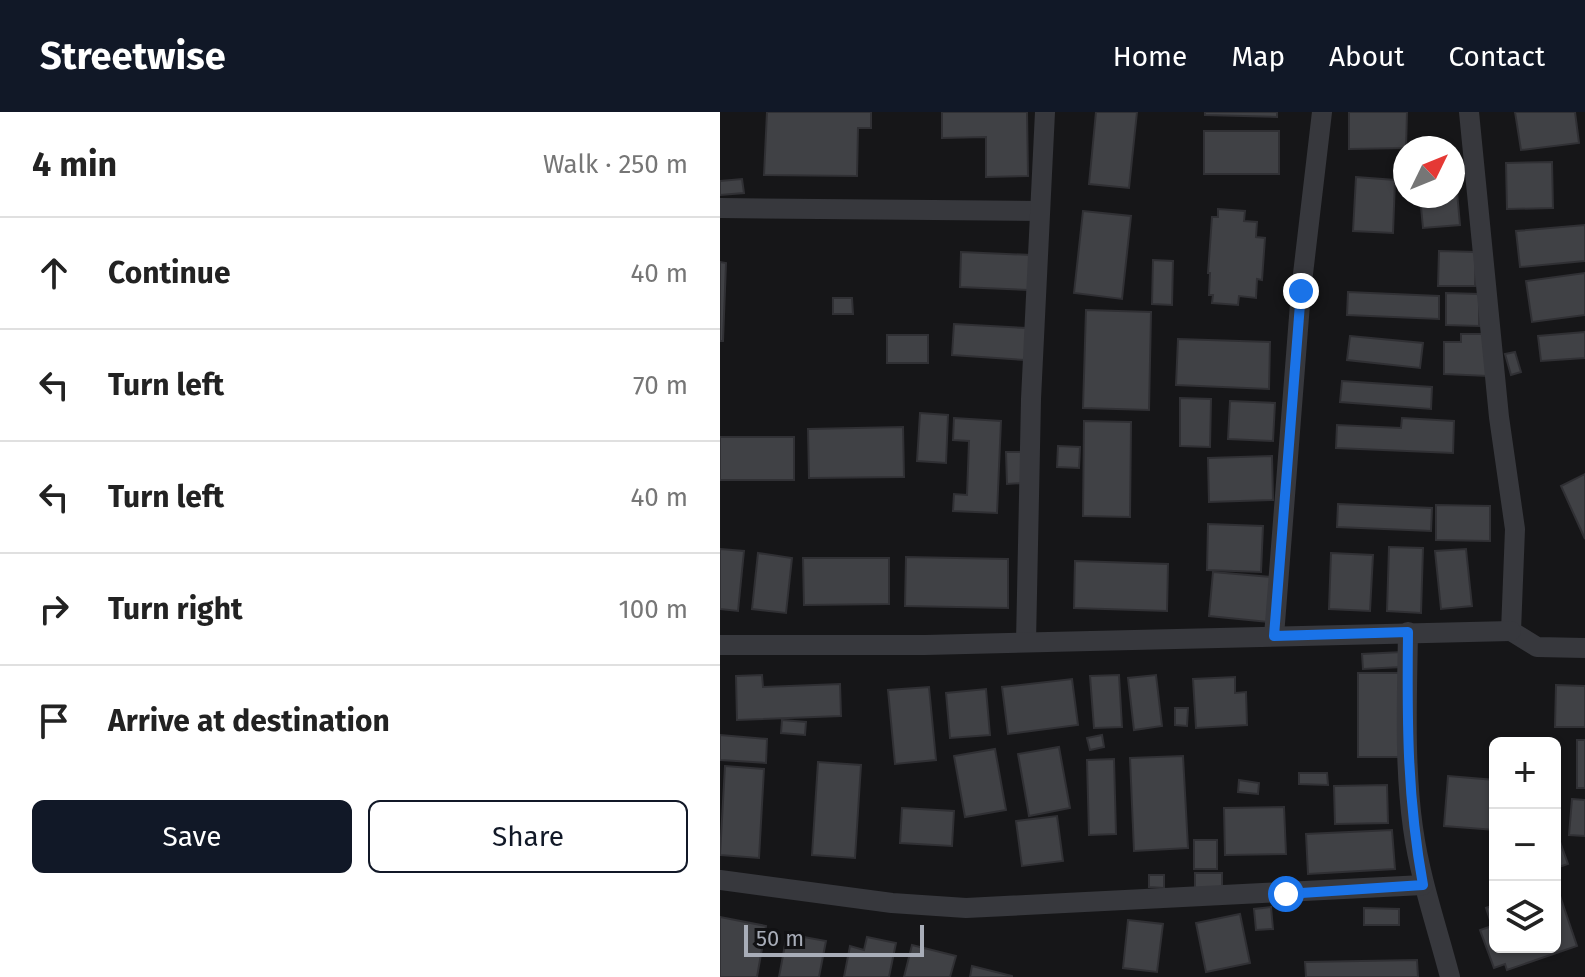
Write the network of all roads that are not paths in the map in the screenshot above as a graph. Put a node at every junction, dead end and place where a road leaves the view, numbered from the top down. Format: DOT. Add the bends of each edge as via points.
graph roads {
  1 [pos="1045,112"];
  2 [pos="1322,112"];
  3 [pos="1469,112"];
  4 [pos="720,208"];
  5 [pos="1039,211"];
  6 [pos="1511,631"];
  7 [pos="1408,632"];
  8 [pos="1274,636"];
  9 [pos="1026,642"];
  10 [pos="720,645"];
  11 [pos="1585,648"];
  12 [pos="720,880"];
  13 [pos="1423,885"];
  14 [pos="1450,977"];
  1 -- 5 [label="street"];
  2 -- 8 [label="street" via="1301,291"];
  3 -- 6 [label="street" via="1515,529"];
  4 -- 5 [label="street"];
  5 -- 9 [label="street"];
  6 -- 7 [label="street"];
  6 -- 11 [label="street" via="1537,647"];
  7 -- 8 [label="street"];
  7 -- 13 [label="street" via="1407,758"];
  8 -- 9 [label="street"];
  9 -- 10 [label="street"];
  12 -- 13 [label="street" via="966,908"];
  13 -- 14 [label="street"];
}
